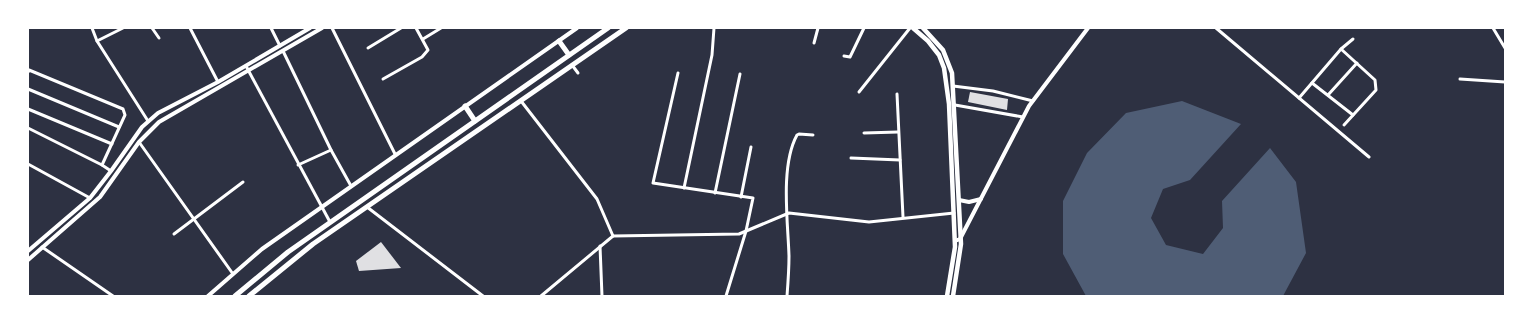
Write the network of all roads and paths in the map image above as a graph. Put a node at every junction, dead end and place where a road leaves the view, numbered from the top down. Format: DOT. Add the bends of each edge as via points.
graph roads {
  1 [pos="92,28"];
  2 [pos="123,28"];
  3 [pos="152,28"];
  4 [pos="190,28"];
  5 [pos="271,28"];
  6 [pos="310,28"];
  7 [pos="322,28"];
  8 [pos="332,28"];
  9 [pos="402,28"];
  10 [pos="416,28"];
  11 [pos="441,28"];
  12 [pos="577,28"];
  13 [pos="608,28"];
  14 [pos="626,28"];
  15 [pos="714,28"];
  16 [pos="818,28"];
  17 [pos="864,28"];
  18 [pos="910,28"];
  19 [pos="914,28"];
  20 [pos="923,28"];
  21 [pos="1088,28"];
  22 [pos="1216,28"];
  23 [pos="1493,28"];
  24 [pos="159,38"];
  25 [pos="423,39"];
  26 [pos="1353,39"];
  27 [pos="559,40"];
  28 [pos="97,41"];
  29 [pos="814,43"];
  30 [pos="280,46"];
  31 [pos="368,48"];
  32 [pos="1505,48"];
  33 [pos="1341,49"];
  34 [pos="283,51"];
  35 [pos="569,55"];
  36 [pos="844,56"];
  37 [pos="1356,63"];
  38 [pos="572,65"];
  39 [pos="246,66"];
  40 [pos="249,71"];
  41 [pos="28,72"];
  42 [pos="578,73"];
  43 [pos="678,73"];
  44 [pos="740,74"];
  45 [pos="383,79"];
  46 [pos="1460,79"];
  47 [pos="218,82"];
  48 [pos="1505,82"];
  49 [pos="1312,83"];
  50 [pos="953,86"];
  51 [pos="28,89"];
  52 [pos="859,92"];
  53 [pos="897,94"];
  54 [pos="1328,95"];
  55 [pos="1299,98"];
  56 [pos="520,100"];
  57 [pos="1033,101"];
  58 [pos="465,106"];
  59 [pos="955,106"];
  60 [pos="28,109"];
  61 [pos="1353,115"];
  62 [pos="1023,117"];
  63 [pos="148,121"];
  64 [pos="475,121"];
  65 [pos="1344,125"];
  66 [pos="120,127"];
  67 [pos="28,128"];
  68 [pos="898,132"];
  69 [pos="864,133"];
  70 [pos="813,135"];
  71 [pos="139,142"];
  72 [pos="112,144"];
  73 [pos="752,147"];
  74 [pos="331,150"];
  75 [pos="395,154"];
  76 [pos="1369,157"];
  77 [pos="851,158"];
  78 [pos="900,160"];
  79 [pos="28,164"];
  80 [pos="102,164"];
  81 [pos="298,165"];
  82 [pos="111,171"];
  83 [pos="243,182"];
  84 [pos="350,186"];
  85 [pos="684,188"];
  86 [pos="715,193"];
  87 [pos="741,197"];
  88 [pos="90,198"];
  89 [pos="981,199"];
  90 [pos="959,200"];
  91 [pos="322,206"];
  92 [pos="367,207"];
  93 [pos="960,212"];
  94 [pos="954,213"];
  95 [pos="786,214"];
  96 [pos="903,217"];
  97 [pos="193,220"];
  98 [pos="330,222"];
  99 [pos="746,230"];
  100 [pos="174,234"];
  101 [pos="613,236"];
  102 [pos="960,239"];
  103 [pos="955,241"];
  104 [pos="600,246"];
  105 [pos="42,247"];
  106 [pos="28,251"];
  107 [pos="28,260"];
  108 [pos="233,274"];
  109 [pos="113,296"];
  110 [pos="208,296"];
  111 [pos="235,296"];
  112 [pos="249,296"];
  113 [pos="483,296"];
  114 [pos="541,296"];
  115 [pos="602,296"];
  116 [pos="726,296"];
  117 [pos="787,296"];
  118 [pos="947,296"];
  119 [pos="953,296"];
  1 -- 28 [label="street"];
  2 -- 28 [label="street"];
  3 -- 24 [label="street"];
  4 -- 47 [label="street"];
  5 -- 30 [label="street"];
  6 -- 30 [label="street"];
  7 -- 34 [label="street"];
  8 -- 75 [label="street"];
  9 -- 31 [label="street"];
  10 -- 25 [label="street"];
  11 -- 25 [label="street"];
  12 -- 27 [label="street"];
  13 -- 35 [label="main road"];
  14 -- 38 [label="main road"];
  15 -- 85 [label="street" via="712,55"];
  16 -- 29 [label="street"];
  17 -- 36 [label="street" via="850,57"];
  18 -- 52 [label="street"];
  19 -- 94 [label="main road" via="933,47 944,68 950,122"];
  20 -- 50 [label="main road" via="946,56"];
  21 -- 57 [label="street"];
  22 -- 55 [label="street"];
  23 -- 32 [label="street"];
  25 -- 45 [label="street" via="428,50 422,57"];
  26 -- 33 [label="street"];
  27 -- 35 [label="main road"];
  27 -- 58 [label="street"];
  28 -- 63 [label="street"];
  30 -- 39 [label="street"];
  33 -- 37 [label="street"];
  33 -- 49 [label="street"];
  34 -- 40 [label="street"];
  34 -- 74 [label="street"];
  35 -- 64 [label="main road"];
  37 -- 54 [label="street"];
  37 -- 61 [label="street" via="1375,80 1377,88"];
  38 -- 42 [label="street"];
  38 -- 56 [label="main road"];
  39 -- 40 [label="street"];
  39 -- 47 [label="street"];
  40 -- 71 [label="street" via="158,122"];
  40 -- 81 [label="street"];
  41 -- 66 [label="street" via="29,70 123,109 125,115"];
  43 -- 85 [label="street" via="653,183"];
  44 -- 86 [label="street"];
  46 -- 48 [label="street"];
  47 -- 63 [label="street" via="172,104"];
  49 -- 54 [label="street"];
  49 -- 55 [label="street"];
  50 -- 57 [label="street" via="993,91"];
  50 -- 59 [label="main road"];
  51 -- 66 [label="street"];
  53 -- 68 [label="street"];
  54 -- 61 [label="street"];
  55 -- 76 [label="street"];
  56 -- 92 [label="main road"];
  56 -- 101 [label="street" via="596,199"];
  57 -- 62 [label="street"];
  58 -- 64 [label="main road"];
  58 -- 75 [label="street"];
  59 -- 62 [label="street"];
  59 -- 90 [label="main road"];
  60 -- 72 [label="street"];
  61 -- 65 [label="street"];
  62 -- 89 [label="street"];
  63 -- 82 [label="street"];
  64 -- 98 [label="main road"];
  66 -- 72 [label="street"];
  67 -- 80 [label="street"];
  68 -- 69 [label="street"];
  68 -- 78 [label="street"];
  70 -- 95 [label="street" via="799,134 795,138 787,179"];
  71 -- 97 [label="street"];
  71 -- 105 [label="street" via="100,197"];
  72 -- 80 [label="street"];
  73 -- 87 [label="street"];
  74 -- 81 [label="street"];
  74 -- 84 [label="street"];
  75 -- 84 [label="street"];
  77 -- 78 [label="street"];
  78 -- 96 [label="street"];
  79 -- 88 [label="street"];
  80 -- 82 [label="street"];
  81 -- 91 [label="street"];
  82 -- 88 [label="street"];
  83 -- 97 [label="street"];
  84 -- 91 [label="street"];
  85 -- 86 [label="street"];
  86 -- 87 [label="street"];
  87 -- 99 [label="street" via="753,198"];
  88 -- 106 [label="street"];
  89 -- 90 [label="street" via="969,202"];
  89 -- 102 [label="street"];
  90 -- 93 [label="main road"];
  91 -- 98 [label="street"];
  91 -- 108 [label="street" via="262,249"];
  92 -- 112 [label="main road" via="313,244"];
  92 -- 113 [label="street"];
  93 -- 94 [label="street"];
  93 -- 102 [label="main road"];
  94 -- 96 [label="street"];
  94 -- 103 [label="main road"];
  95 -- 96 [label="street" via="869,222"];
  95 -- 99 [label="street"];
  95 -- 117 [label="street" via="789,258"];
  97 -- 100 [label="street"];
  97 -- 108 [label="street"];
  98 -- 111 [label="main road"];
  99 -- 101 [label="street" via="739,234"];
  99 -- 116 [label="street"];
  101 -- 104 [label="street"];
  102 -- 103 [label="street"];
  102 -- 119 [label="main road" via="960,256"];
  103 -- 118 [label="main road"];
  104 -- 114 [label="street"];
  104 -- 115 [label="street"];
  105 -- 107 [label="street"];
  105 -- 109 [label="street"];
  108 -- 110 [label="street"];
}
